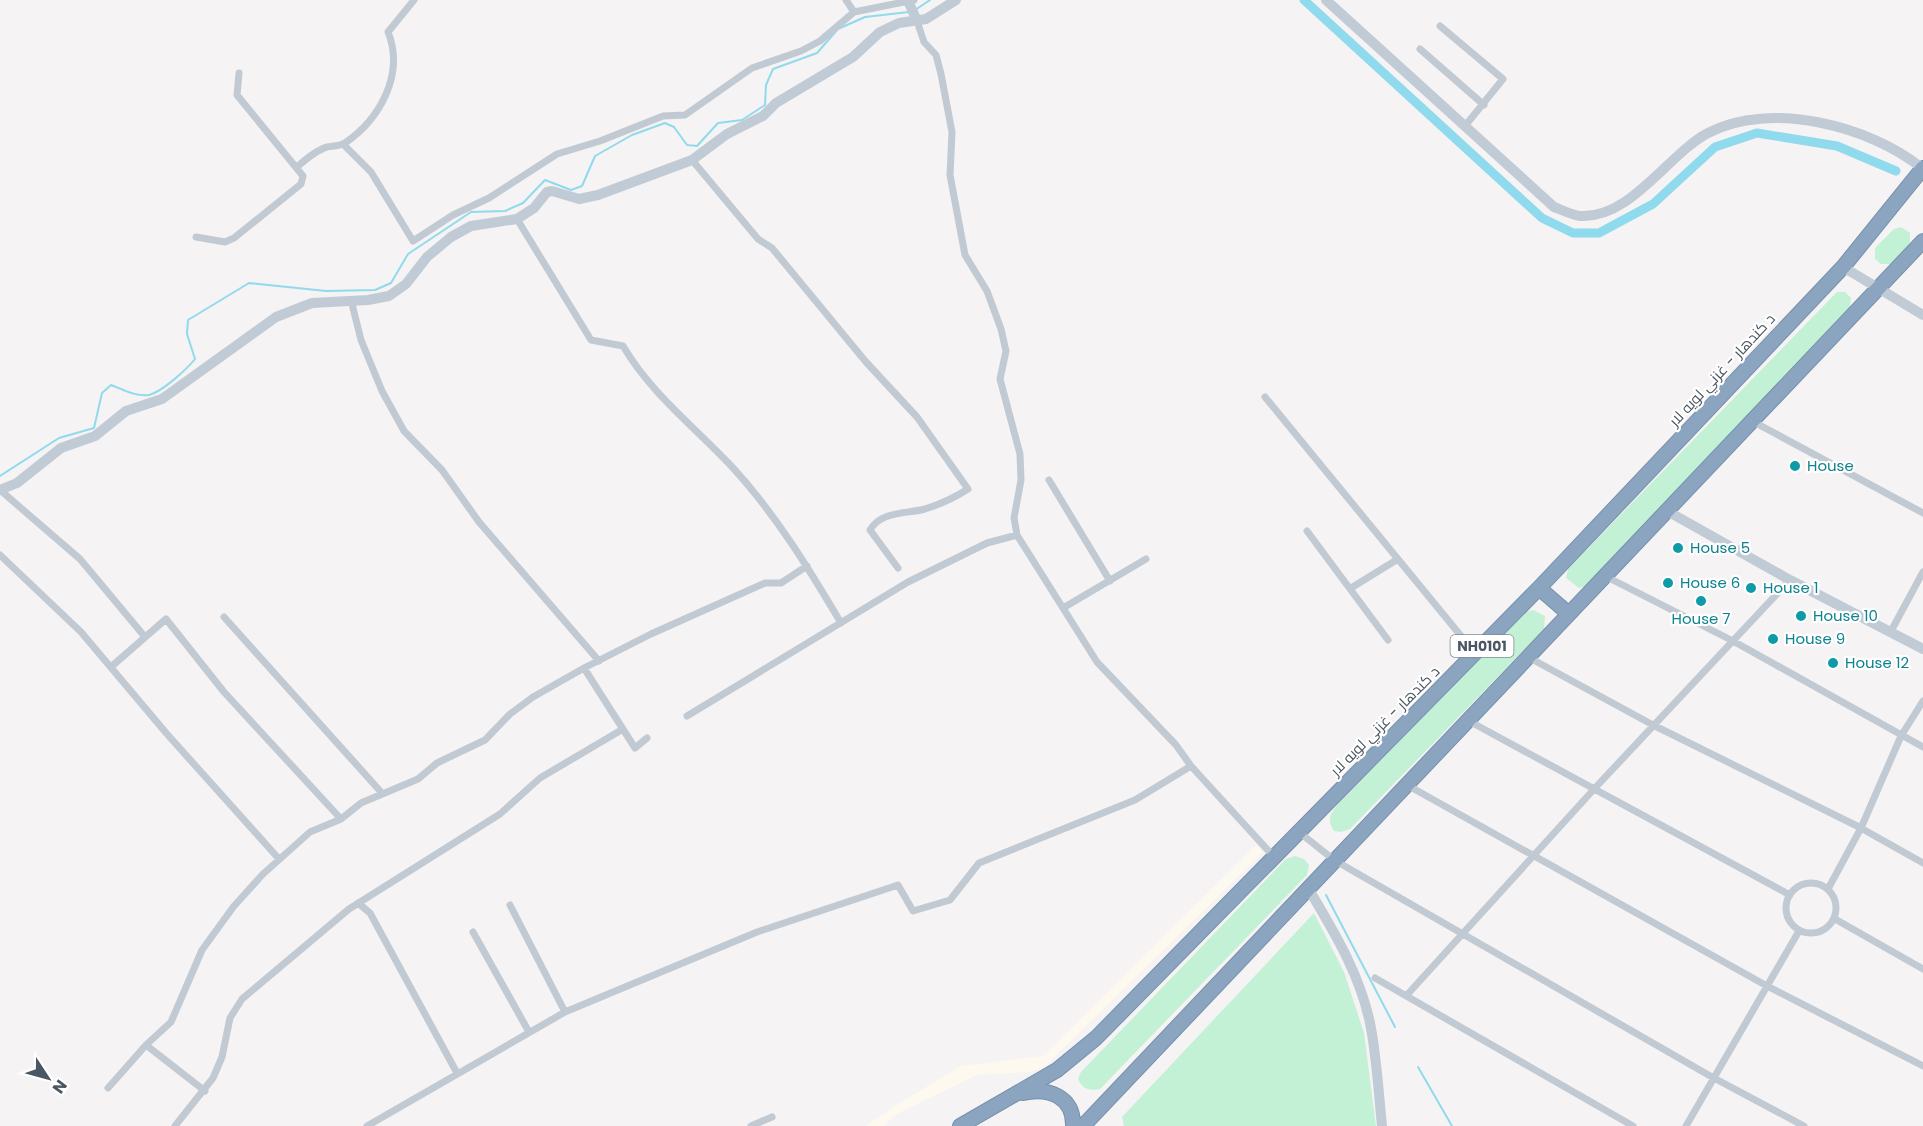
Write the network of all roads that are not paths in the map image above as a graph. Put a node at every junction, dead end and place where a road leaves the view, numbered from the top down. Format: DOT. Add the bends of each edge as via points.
graph roads {
  1 [pos="414,0"];
  2 [pos="846,0"];
  3 [pos="956,0"];
  4 [pos="1326,0"];
  5 [pos="913,10"];
  6 [pos="854,12"];
  7 [pos="1440,26"];
  8 [pos="1420,49"];
  9 [pos="239,73"];
  10 [pos="1484,105"];
  11 [pos="1466,126"];
  12 [pos="343,144"];
  13 [pos="692,160"];
  14 [pos="297,167"];
  15 [pos="1923,169"];
  16 [pos="517,219"];
  17 [pos="195,237"];
  18 [pos="1923,241"];
  19 [pos="1843,267"];
  20 [pos="1879,290"];
  21 [pos="351,300"];
  22 [pos="1923,315"];
  23 [pos="1265,397"];
  24 [pos="1752,421"];
  25 [pos="1049,480"];
  26 [pos="0,490"];
  27 [pos="1666,511"];
  28 [pos="1923,513"];
  29 [pos="1307,531"];
  30 [pos="1017,535"];
  31 [pos="0,555"];
  32 [pos="1146,559"];
  33 [pos="1398,559"];
  34 [pos="807,566"];
  35 [pos="898,568"];
  36 [pos="1923,572"];
  37 [pos="1605,576"];
  38 [pos="1110,580"];
  39 [pos="1790,580"];
  40 [pos="1351,588"];
  41 [pos="1539,588"];
  42 [pos="1064,608"];
  43 [pos="1569,614"];
  44 [pos="224,617"];
  45 [pos="841,623"];
  46 [pos="1890,633"];
  47 [pos="145,637"];
  48 [pos="1388,640"];
  49 [pos="1733,641"];
  50 [pos="1923,649"];
  51 [pos="1475,653"];
  52 [pos="1528,657"];
  53 [pos="599,661"];
  54 [pos="112,666"];
  55 [pos="584,668"];
  56 [pos="1923,701"];
  57 [pos="687,716"];
  58 [pos="1467,720"];
  59 [pos="1653,725"];
  60 [pos="622,729"];
  61 [pos="1901,736"];
  62 [pos="647,738"];
  63 [pos="1923,747"];
  64 [pos="1191,766"];
  65 [pos="1407,785"];
  66 [pos="1594,788"];
  67 [pos="381,792"];
  68 [pos="341,819"];
  69 [pos="1861,828"];
  70 [pos="1299,832"];
  71 [pos="1533,855"];
  72 [pos="1275,858"];
  73 [pos="279,859"];
  74 [pos="1334,860"];
  75 [pos="1923,863"];
  76 [pos="1308,888"];
  77 [pos="1828,889"];
  78 [pos="1790,895"];
  79 [pos="358,903"];
  80 [pos="510,905"];
  81 [pos="1835,919"];
  82 [pos="1799,931"];
  83 [pos="473,932"];
  84 [pos="1464,933"];
  85 [pos="1923,969"];
  86 [pos="1376,978"];
  87 [pos="1767,986"];
  88 [pos="1406,996"];
  89 [pos="565,1012"];
  90 [pos="529,1032"];
  91 [pos="146,1045"];
  92 [pos="1923,1066"];
  93 [pos="457,1073"];
  94 [pos="1713,1077"];
  95 [pos="108,1088"];
  96 [pos="205,1091"];
  97 [pos="1013,1096"];
  98 [pos="772,1117"];
  99 [pos="175,1126"];
  100 [pos="367,1126"];
  101 [pos="751,1126"];
  102 [pos="960,1126"];
  103 [pos="1073,1126"];
  104 [pos="1083,1126"];
  105 [pos="1382,1126"];
  106 [pos="1633,1126"];
  107 [pos="1686,1126"];
  108 [pos="1804,1126"];
  1 -- 12 [label="street" via="388,32 394,46 389,93 372,118"];
  2 -- 6 [label="street"];
  3 -- 5 [label="street" via="926,19"];
  4 -- 11 [label="street"];
  5 -- 6 [label="street"];
  5 -- 13 [label="street" via="899,23 880,32 853,57 776,103 763,117 727,134"];
  5 -- 30 [label="street" via="924,42 936,55 941,74 952,132 950,175 965,255 987,291 1006,351 1000,379 1020,454 1021,480 1014,518"];
  6 -- 12 [label="street" via="820,41 752,68 685,115 663,116 557,154 413,241 371,172"];
  7 -- 10 [label="street" via="1503,79"];
  8 -- 10 [label="street"];
  9 -- 14 [label="street" via="237,94"];
  10 -- 11 [label="street"];
  11 -- 15 [label="street" via="1554,207 1579,216 1603,213 1646,187 1685,148 1706,134 1750,118 1826,125 1903,153"];
  12 -- 14 [label="street" via="325,147"];
  13 -- 16 [label="street" via="598,195 579,199 546,192 534,208"];
  13 -- 35 [label="street" via="917,417 968,489 951,500 874,523 870,530"];
  14 -- 17 [label="street" via="303,176 301,184 234,238 225,242"];
  15 -- 19 [label="highway, د کندهار - غزني لويه لار / NH0101"];
  16 -- 21 [label="street" via="471,226 427,257 406,284 389,296"];
  16 -- 34 [label="street" via="591,340 623,346 637,370 667,404 735,470"];
  18 -- 20 [label="highway, NH0101"];
  19 -- 20 [label="street"];
  19 -- 41 [label="highway, د کندهار - غزني لويه لار / NH0101"];
  20 -- 22 [label="street"];
  20 -- 24 [label="highway, NH0101"];
  21 -- 26 [label="street" via="312,303 276,317 162,399 126,411 95,436 61,448 17,483"];
  21 -- 53 [label="street" via="361,340 404,431 442,470 478,522"];
  23 -- 33 [label="street"];
  24 -- 27 [label="highway, NH0101"];
  24 -- 28 [label="street"];
  25 -- 38 [label="street"];
  26 -- 47 [label="street" via="80,559"];
  27 -- 37 [label="highway, NH0101"];
  27 -- 39 [label="street"];
  29 -- 40 [label="street"];
  30 -- 42 [label="street"];
  30 -- 45 [label="street" via="987,543 908,582"];
  31 -- 54 [label="street" via="44,593"];
  32 -- 38 [label="street"];
  33 -- 40 [label="street"];
  33 -- 51 [label="street"];
  34 -- 45 [label="street"];
  34 -- 53 [label="street" via="781,583 765,584"];
  36 -- 46 [label="street"];
  37 -- 43 [label="highway, NH0101"];
  37 -- 49 [label="street"];
  38 -- 42 [label="street"];
  39 -- 46 [label="street"];
  39 -- 49 [label="street"];
  40 -- 48 [label="street"];
  41 -- 43 [label="highway"];
  41 -- 51 [label="highway, د کندهار - غزني لويه لار / NH0101"];
  42 -- 64 [label="street" via="1097,662"];
  43 -- 52 [label="highway, NH0101"];
  44 -- 67 [label="street"];
  45 -- 57 [label="street"];
  46 -- 50 [label="street"];
  47 -- 54 [label="street"];
  47 -- 68 [label="street" via="166,619 224,692"];
  49 -- 59 [label="street"];
  49 -- 61 [label="street"];
  51 -- 70 [label="highway, د کندهار - غزني لويه لار / NH0101"];
  52 -- 58 [label="highway, NH0101"];
  52 -- 59 [label="street"];
  53 -- 55 [label="street"];
  54 -- 73 [label="street"];
  55 -- 60 [label="street"];
  55 -- 67 [label="street" via="510,714 485,740 437,763 418,779"];
  56 -- 61 [label="street"];
  58 -- 65 [label="highway, NH0101"];
  58 -- 66 [label="street"];
  59 -- 66 [label="street"];
  59 -- 69 [label="street"];
  60 -- 62 [label="street" via="635,748"];
  60 -- 79 [label="street" via="540,778 500,814"];
  61 -- 63 [label="street"];
  61 -- 69 [label="street"];
  64 -- 72 [label="street"];
  64 -- 89 [label="street" via="1135,800 979,864 950,900 913,911 898,885 757,932"];
  65 -- 71 [label="street"];
  65 -- 74 [label="highway, NH0101"];
  66 -- 71 [label="street"];
  66 -- 78 [label="street"];
  67 -- 68 [label="street"];
  68 -- 73 [label="street" via="310,832"];
  69 -- 75 [label="street"];
  69 -- 77 [label="street"];
  70 -- 72 [label="highway, د کندهار - غزني لويه لار / NH0101"];
  70 -- 74 [label="street"];
  71 -- 84 [label="street"];
  71 -- 87 [label="street"];
  72 -- 97 [label="highway, د کندهار - غزني لويه لار / NH0101" via="1096,1038 1057,1070"];
  73 -- 91 [label="street" via="234,906 202,950 171,1022"];
  74 -- 76 [label="highway, NH0101"];
  74 -- 84 [label="street"];
  76 -- 104 [label="highway, NH0101"];
  76 -- 105 [label="street" via="1337,937 1358,984 1372,1033"];
  77 -- 78 [label="street" via="1807,883"];
  77 -- 81 [label="street" via="1836,903"];
  78 -- 82 [label="street" via="1786,911"];
  79 -- 93 [label="street" via="370,913"];
  79 -- 96 [label="street" via="242,999 230,1018 222,1057"];
  80 -- 89 [label="street"];
  81 -- 82 [label="street" via="1823,931"];
  81 -- 85 [label="street"];
  82 -- 87 [label="street"];
  83 -- 90 [label="street"];
  84 -- 88 [label="street"];
  84 -- 94 [label="street"];
  86 -- 88 [label="street"];
  87 -- 92 [label="street"];
  87 -- 94 [label="street"];
  88 -- 106 [label="street"];
  89 -- 90 [label="street"];
  90 -- 93 [label="street"];
  91 -- 95 [label="street"];
  91 -- 96 [label="street"];
  93 -- 100 [label="street"];
  94 -- 107 [label="street"];
  94 -- 108 [label="street"];
  96 -- 99 [label="street"];
  97 -- 102 [label="highway, د کندهار - غزني لويه لار / NH0101"];
  97 -- 103 [label="highway, NH0101" via="1032,1091 1061,1097 1071,1107"];
  98 -- 101 [label="street"];
}
